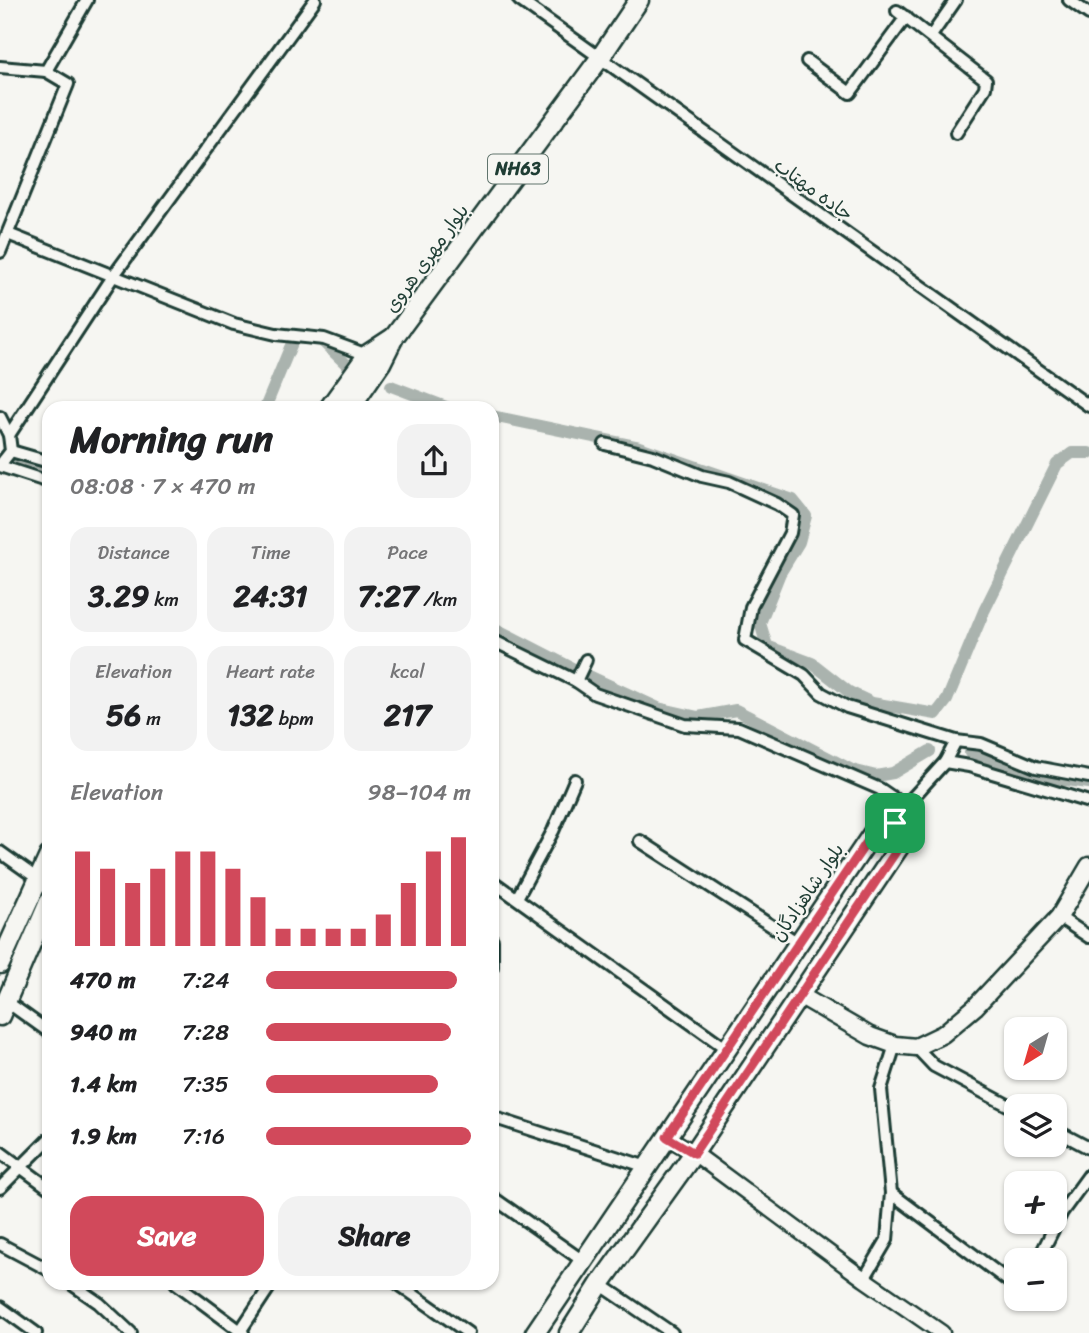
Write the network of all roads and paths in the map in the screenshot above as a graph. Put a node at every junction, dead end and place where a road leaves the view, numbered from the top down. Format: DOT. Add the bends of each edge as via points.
graph roads {
  1 [pos="86,0"];
  2 [pos="315,0"];
  3 [pos="519,0"];
  4 [pos="639,0"];
  5 [pos="957,0"];
  6 [pos="1069,0"];
  7 [pos="1089,14"];
  8 [pos="931,36"];
  9 [pos="600,58"];
  10 [pos="807,61"];
  11 [pos="0,67"];
  12 [pos="46,71"];
  13 [pos="956,134"];
  14 [pos="8,234"];
  15 [pos="0,252"];
  16 [pos="114,275"];
  17 [pos="374,359"];
  18 [pos="335,401"];
  19 [pos="353,401"];
  20 [pos="1089,407"];
  21 [pos="0,417"];
  22 [pos="9,435"];
  23 [pos="606,444"];
  24 [pos="10,451"];
  25 [pos="42,460"];
  26 [pos="0,466"];
  27 [pos="42,480"];
  28 [pos="499,643"];
  29 [pos="586,660"];
  30 [pos="576,681"];
  31 [pos="956,741"];
  32 [pos="945,762"];
  33 [pos="1089,777"];
  34 [pos="575,780"];
  35 [pos="1089,802"];
  36 [pos="905,806"];
  37 [pos="895,823"];
  38 [pos="640,841"];
  39 [pos="0,852"];
  40 [pos="1089,866"];
  41 [pos="42,871"];
  42 [pos="38,879"];
  43 [pos="499,886"];
  44 [pos="517,898"];
  45 [pos="42,917"];
  46 [pos="1059,917"];
  47 [pos="1089,937"];
  48 [pos="798,943"];
  49 [pos="0,964"];
  50 [pos="801,996"];
  51 [pos="2,1005"];
  52 [pos="42,1028"];
  53 [pos="895,1045"];
  54 [pos="916,1047"];
  55 [pos="727,1049"];
  56 [pos="1004,1103"];
  57 [pos="499,1119"];
  58 [pos="1067,1136"];
  59 [pos="667,1137"];
  60 [pos="42,1146"];
  61 [pos="1089,1148"];
  62 [pos="0,1152"];
  63 [pos="694,1153"];
  64 [pos="20,1166"];
  65 [pos="647,1167"];
  66 [pos="1089,1175"];
  67 [pos="42,1183"];
  68 [pos="0,1188"];
  69 [pos="891,1194"];
  70 [pos="499,1202"];
  71 [pos="0,1244"];
  72 [pos="1044,1248"];
  73 [pos="583,1261"];
  74 [pos="42,1266"];
  75 [pos="1004,1278"];
  76 [pos="864,1279"];
  77 [pos="600,1284"];
  78 [pos="81,1290"];
  79 [pos="185,1290"];
  80 [pos="268,1290"];
  81 [pos="407,1290"];
  82 [pos="0,1307"];
  83 [pos="241,1332"];
  84 [pos="36,1333"];
  85 [pos="131,1333"];
  86 [pos="468,1333"];
  87 [pos="535,1333"];
  88 [pos="569,1333"];
  89 [pos="672,1333"];
  90 [pos="942,1333"];
  1 -- 12 [label="street"];
  2 -- 16 [label="street"];
  3 -- 9 [label="street, جاده مهتاب"];
  4 -- 9 [label="main road, بلوار مهری هروی / NH63"];
  5 -- 8 [label="street"];
  6 -- 7 [label="street"];
  8 -- 10 [label="street" via="902,14 850,93"];
  8 -- 13 [label="street" via="986,80"];
  9 -- 17 [label="main road, بلوار مهری هروی / NH63"];
  9 -- 20 [label="street, جاده مهتاب"];
  11 -- 12 [label="street"];
  12 -- 14 [label="street" via="68,84"];
  14 -- 15 [label="street"];
  14 -- 16 [label="street"];
  16 -- 17 [label="street" via="234,324 324,339"];
  16 -- 22 [label="street"];
  17 -- 18 [label="main road, بلوار مهری هروی / NH63"];
  17 -- 19 [label="main road, بلوار مهری هروی / NH63"];
  21 -- 22 [label="street"];
  22 -- 24 [label="street"];
  23 -- 31 [label="street" via="729,482 793,515 790,533 751,607 745,640 847,707"];
  24 -- 25 [label="street"];
  24 -- 26 [label="street"];
  26 -- 27 [label="street"];
  28 -- 30 [label="street"];
  29 -- 30 [label="street"];
  30 -- 36 [label="street" via="595,694 685,725 739,728 880,789"];
  31 -- 32 [label="street"];
  31 -- 33 [label="street" via="981,744 1036,768"];
  32 -- 35 [label="street"];
  32 -- 36 [label="street"];
  34 -- 44 [label="street"];
  36 -- 37 [label="street"];
  37 -- 48 [label="main road, بلوار شاهزادگان" via="886,821 877,827"];
  37 -- 50 [label="main road" via="902,831 901,844"];
  38 -- 48 [label="street"];
  39 -- 42 [label="street"];
  40 -- 46 [label="main road"];
  41 -- 42 [label="main road"];
  42 -- 49 [label="main road"];
  43 -- 44 [label="street"];
  44 -- 55 [label="street"];
  45 -- 51 [label="main road"];
  46 -- 47 [label="street"];
  46 -- 54 [label="main road" via="975,1007 943,1034"];
  48 -- 55 [label="main road, بلوار شاهزادگان"];
  50 -- 53 [label="main road" via="870,1036"];
  50 -- 63 [label="main road"];
  51 -- 52 [label="street"];
  53 -- 54 [label="main road"];
  53 -- 69 [label="street" via="881,1089"];
  54 -- 56 [label="street" via="934,1066"];
  55 -- 59 [label="main road, بلوار شاهزادگان"];
  57 -- 65 [label="street"];
  58 -- 61 [label="street"];
  59 -- 63 [label="street"];
  59 -- 65 [label="main road, بلوار شاهزادگان"];
  60 -- 64 [label="street"];
  62 -- 64 [label="street"];
  63 -- 76 [label="street"];
  63 -- 77 [label="main road"];
  64 -- 67 [label="street"];
  64 -- 68 [label="street"];
  65 -- 73 [label="main road, بلوار شاهزادگان"];
  66 -- 72 [label="street" via="1062,1212"];
  69 -- 75 [label="street"];
  69 -- 76 [label="street" via="887,1240"];
  70 -- 73 [label="street"];
  71 -- 74 [label="street"];
  73 -- 87 [label="main road, بلوار شاهزادگان"];
  76 -- 90 [label="street"];
  77 -- 88 [label="main road"];
  77 -- 89 [label="street"];
  78 -- 85 [label="street"];
  79 -- 83 [label="street"];
  80 -- 83 [label="street"];
  81 -- 86 [label="street"];
  82 -- 84 [label="street"];
}
